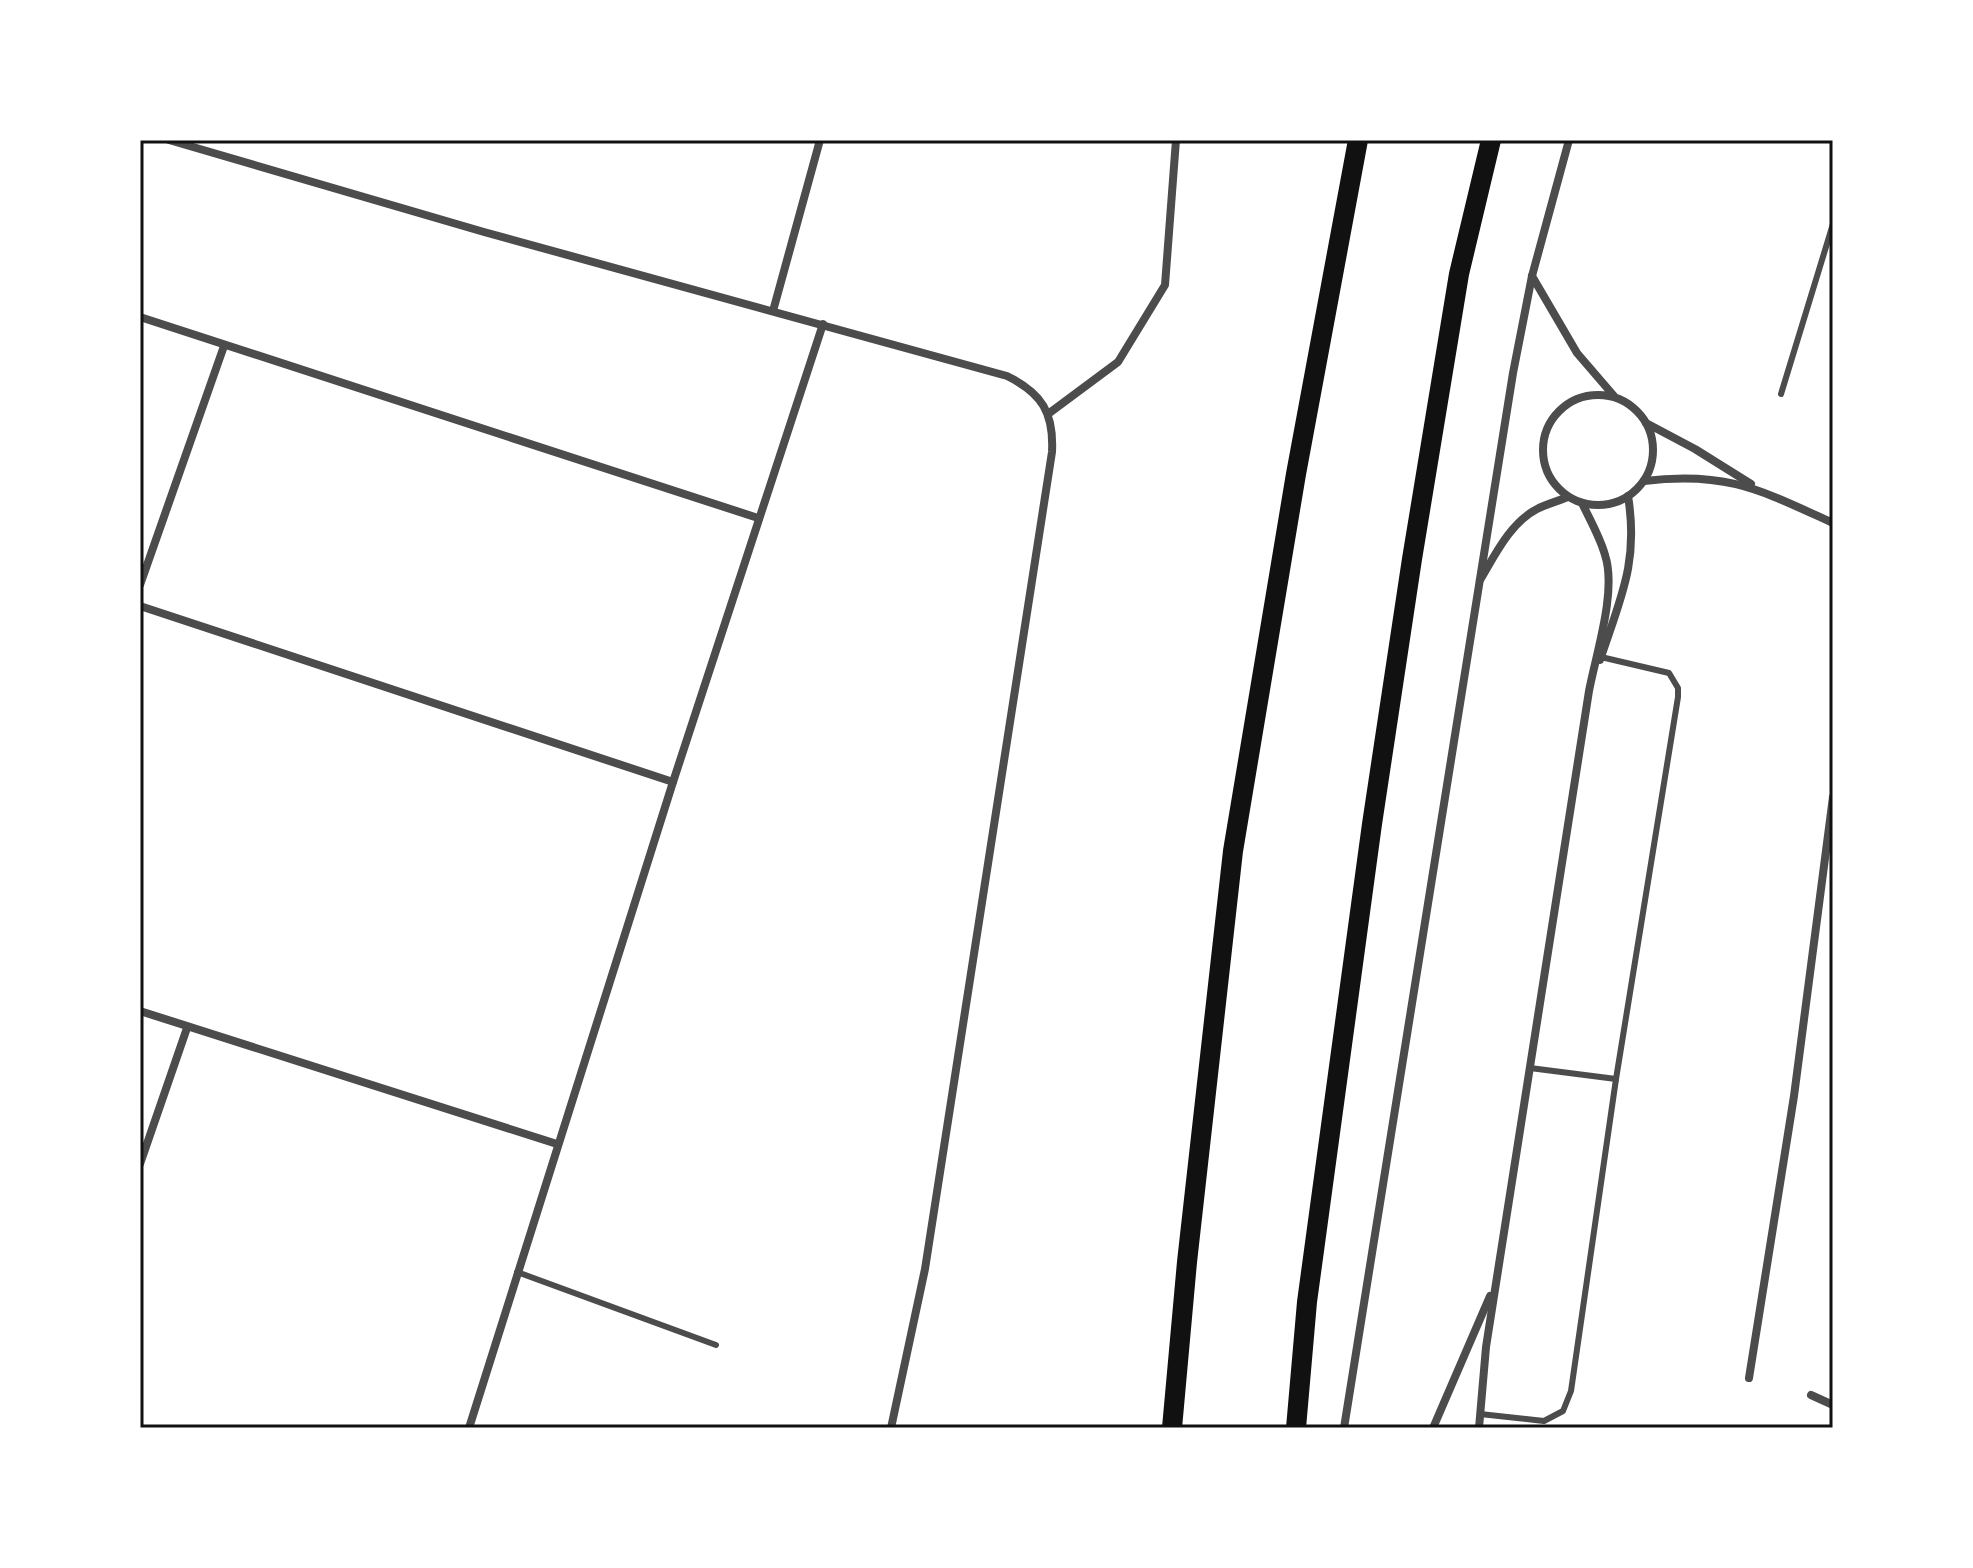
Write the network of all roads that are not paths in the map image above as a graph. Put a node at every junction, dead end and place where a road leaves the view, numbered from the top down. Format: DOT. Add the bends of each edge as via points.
graph roads {
  1 [pos="169,140"];
  2 [pos="820,140"];
  3 [pos="1176,140"];
  4 [pos="1358,140"];
  5 [pos="1491,140"];
  6 [pos="1569,140"];
  7 [pos="199,144"];
  8 [pos="1833,224"];
  9 [pos="1532,276"];
  10 [pos="773,311"];
  11 [pos="140,317"];
  12 [pos="823,324"];
  13 [pos="224,346"];
  14 [pos="1781,394"];
  15 [pos="1615,397"];
  16 [pos="1048,414"];
  17 [pos="1646,423"];
  18 [pos="1644,481"];
  19 [pos="1762,491"];
  20 [pos="1628,496"];
  21 [pos="1568,497"];
  22 [pos="1582,503"];
  23 [pos="758,518"];
  24 [pos="1833,523"];
  25 [pos="140,585"];
  26 [pos="1478,585"];
  27 [pos="140,606"];
  28 [pos="1601,657"];
  29 [pos="1589,691"];
  30 [pos="673,782"];
  31 [pos="1833,797"];
  32 [pos="1830,850"];
  33 [pos="140,1011"];
  34 [pos="187,1028"];
  35 [pos="1530,1068"];
  36 [pos="1616,1079"];
  37 [pos="557,1144"];
  38 [pos="140,1164"];
  39 [pos="517,1272"];
  40 [pos="1497,1281"];
  41 [pos="716,1345"];
  42 [pos="1749,1378"];
  43 [pos="1811,1395"];
  44 [pos="1833,1405"];
  45 [pos="1480,1414"];
  46 [pos="469,1428"];
  47 [pos="891,1428"];
  48 [pos="1172,1428"];
  49 [pos="1296,1428"];
  50 [pos="1344,1428"];
  51 [pos="1433,1428"];
  52 [pos="1479,1428"];
  1 -- 7 [label="street"];
  2 -- 10 [label="street"];
  3 -- 16 [label="street" via="1165,285 1118,362"];
  4 -- 48 [label="main road" via="1233,851"];
  5 -- 49 [label="main road" via="1459,274 1409,574 1307,1302"];
  6 -- 9 [label="street"];
  7 -- 10 [label="street" via="484,232"];
  8 -- 14 [label="lane"];
  9 -- 15 [label="street" via="1577,353"];
  9 -- 26 [label="street"];
  10 -- 12 [label="street"];
  11 -- 13 [label="street"];
  12 -- 16 [label="street" via="1007,376 1032,391"];
  12 -- 23 [label="street"];
  13 -- 23 [label="street"];
  13 -- 25 [label="street"];
  15 -- 17 [label="street"];
  15 -- 21 [label="street" via="1599,394 1568,402 1547,426 1542,457 1552,480"];
  16 -- 47 [label="street" via="1052,452 999,796 925,1269"];
  17 -- 18 [label="street" via="1653,452"];
  17 -- 19 [label="street"];
  18 -- 19 [label="street" via="1703,477"];
  18 -- 20 [label="street"];
  19 -- 24 [label="street"];
  20 -- 22 [label="street" via="1605,504"];
  20 -- 28 [label="street" via="1633,526 1628,574"];
  21 -- 22 [label="street"];
  21 -- 26 [label="street" via="1522,519"];
  22 -- 29 [label="street" via="1605,555 1608,578"];
  23 -- 30 [label="street"];
  26 -- 50 [label="street"];
  27 -- 30 [label="street"];
  28 -- 29 [label="street"];
  28 -- 36 [label="lane" via="1660,669 1678,688"];
  29 -- 35 [label="street"];
  30 -- 37 [label="street"];
  31 -- 32 [label="street"];
  32 -- 42 [label="street"];
  33 -- 34 [label="street"];
  34 -- 37 [label="street"];
  34 -- 38 [label="street"];
  35 -- 36 [label="lane"];
  35 -- 40 [label="street"];
  36 -- 45 [label="lane" via="1569,1402 1544,1421"];
  37 -- 39 [label="street"];
  39 -- 41 [label="lane"];
  39 -- 46 [label="street"];
  40 -- 45 [label="street"];
  40 -- 51 [label="street"];
  43 -- 44 [label="street"];
  45 -- 52 [label="street"];
}
